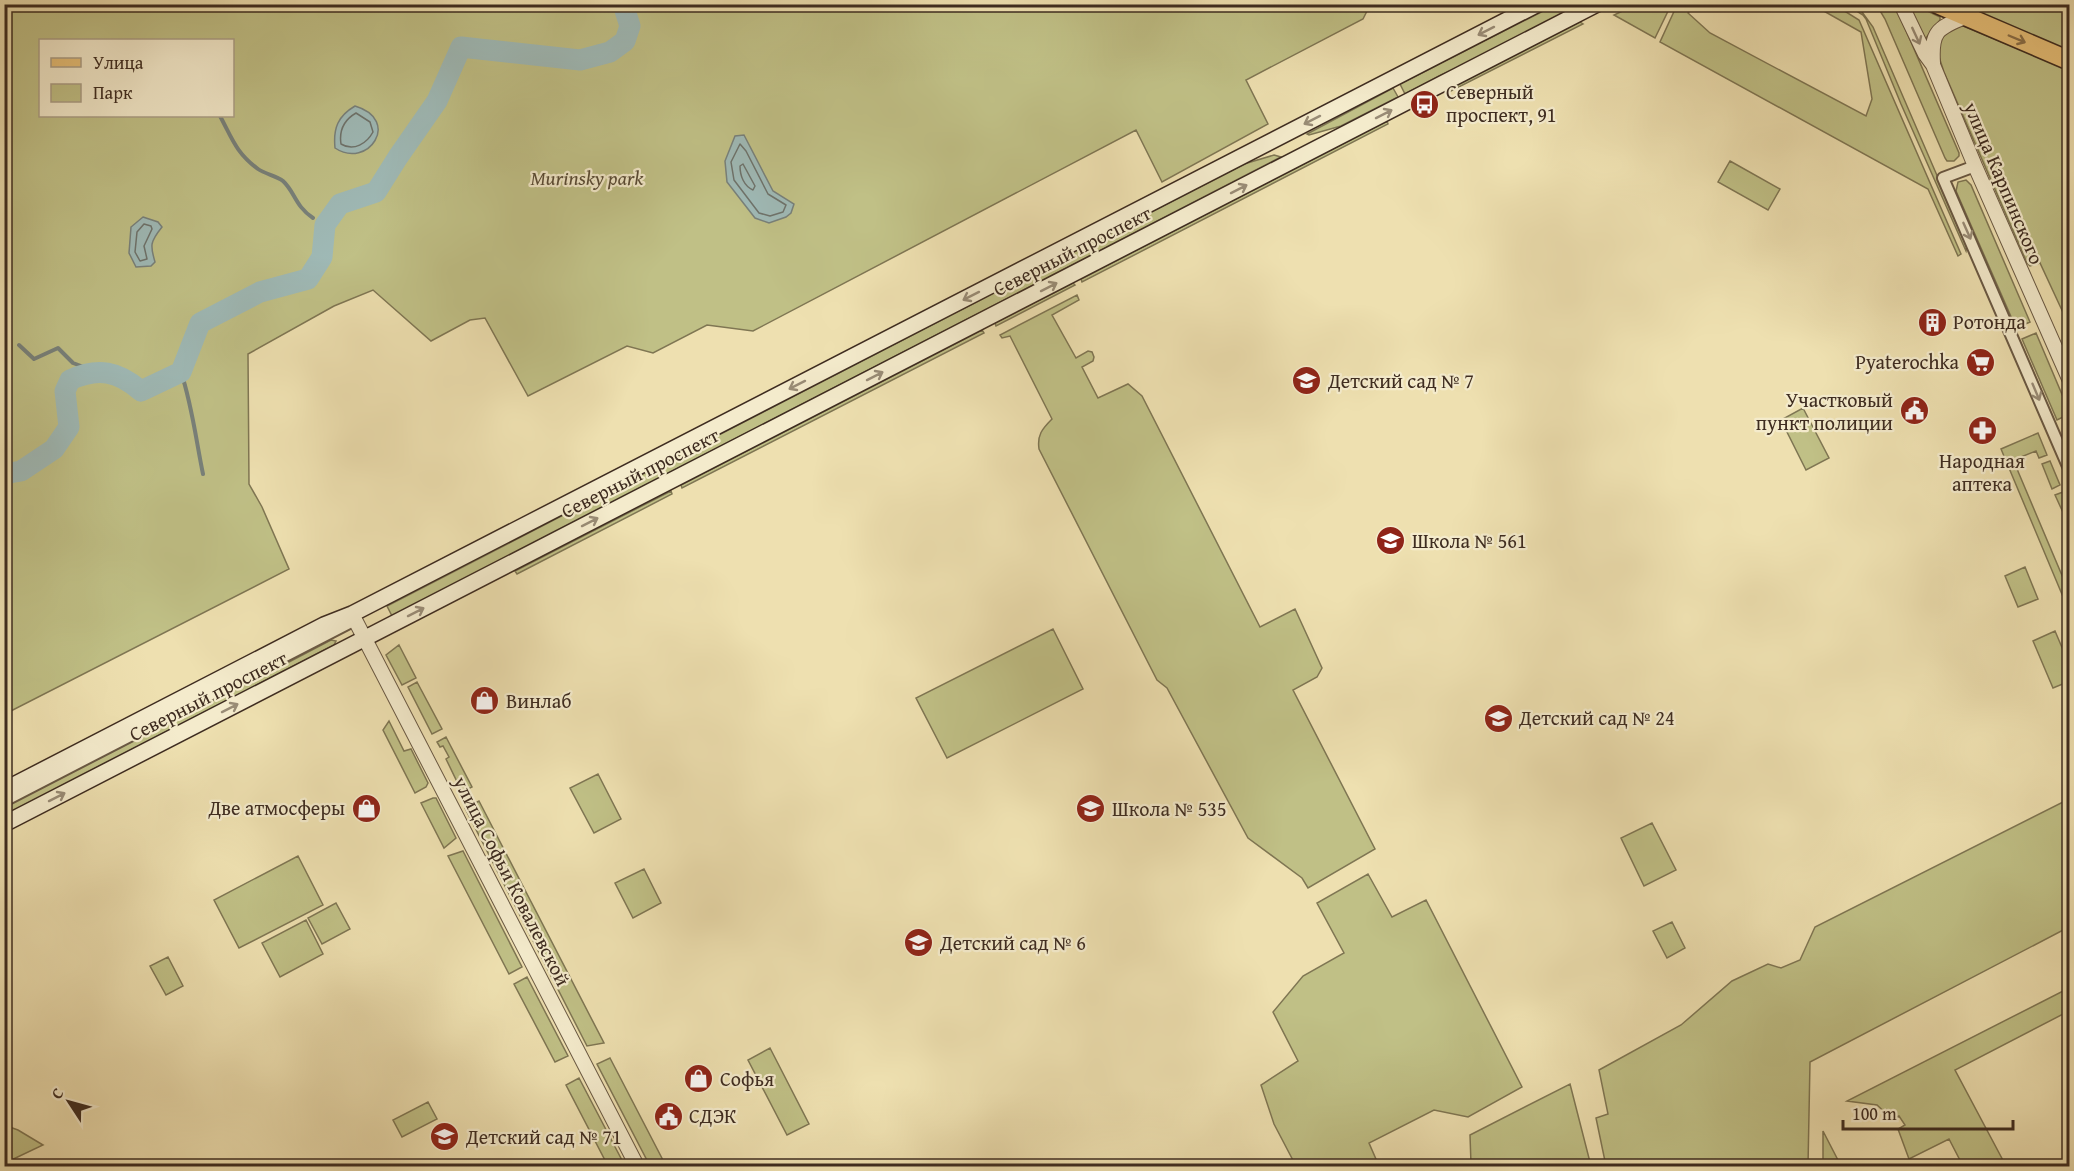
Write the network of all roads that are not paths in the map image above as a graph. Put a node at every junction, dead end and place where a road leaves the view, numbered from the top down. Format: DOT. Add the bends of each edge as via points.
graph roads {
  1 [pos="1538,4"];
  2 [pos="1598,4"];
  3 [pos="1901,4"];
  4 [pos="1937,4"];
  5 [pos="1965,17"];
  6 [pos="2070,62"];
  7 [pos="1934,65"];
  8 [pos="1282,135"];
  9 [pos="1295,160"];
  10 [pos="1975,166"];
  11 [pos="2063,350"];
  12 [pos="2070,381"];
  13 [pos="2070,471"];
  14 [pos="353,617"];
  15 [pos="364,638"];
  16 [pos="4,790"];
  17 [pos="4,801"];
  18 [pos="4,824"];
  19 [pos="637,1167"];
  1 -- 8 [label="main road, Северный проспект, one-way"];
  9 -- 2 [label="main road, Северный проспект, one-way"];
  3 -- 7 [label="street, улица Карпинского, one-way"];
  4 -- 5 [label="main road"];
  5 -- 6 [label="main road, one-way"];
  5 -- 7 [label="street, улица Карпинского" via="1937,31 1932,47"];
  7 -- 10 [label="street, улица Карпинского"];
  8 -- 9 [label="main road"];
  8 -- 14 [label="main road, Северный проспект, one-way"];
  15 -- 9 [label="main road, Северный проспект, one-way"];
  10 -- 11 [label="street, улица Карпинского"];
  10 -- 13 [label="street, one-way" via="1943,178"];
  11 -- 12 [label="street, улица Карпинского"];
  14 -- 15 [label="street, улица Софьи Ковалевской"];
  14 -- 16 [label="main road, Северный проспект" via="324,625"];
  14 -- 17 [label="street, Северный проспект"];
  18 -- 15 [label="main road, Северный проспект, one-way"];
  15 -- 19 [label="street, улица Софьи Ковалевской"];
}
